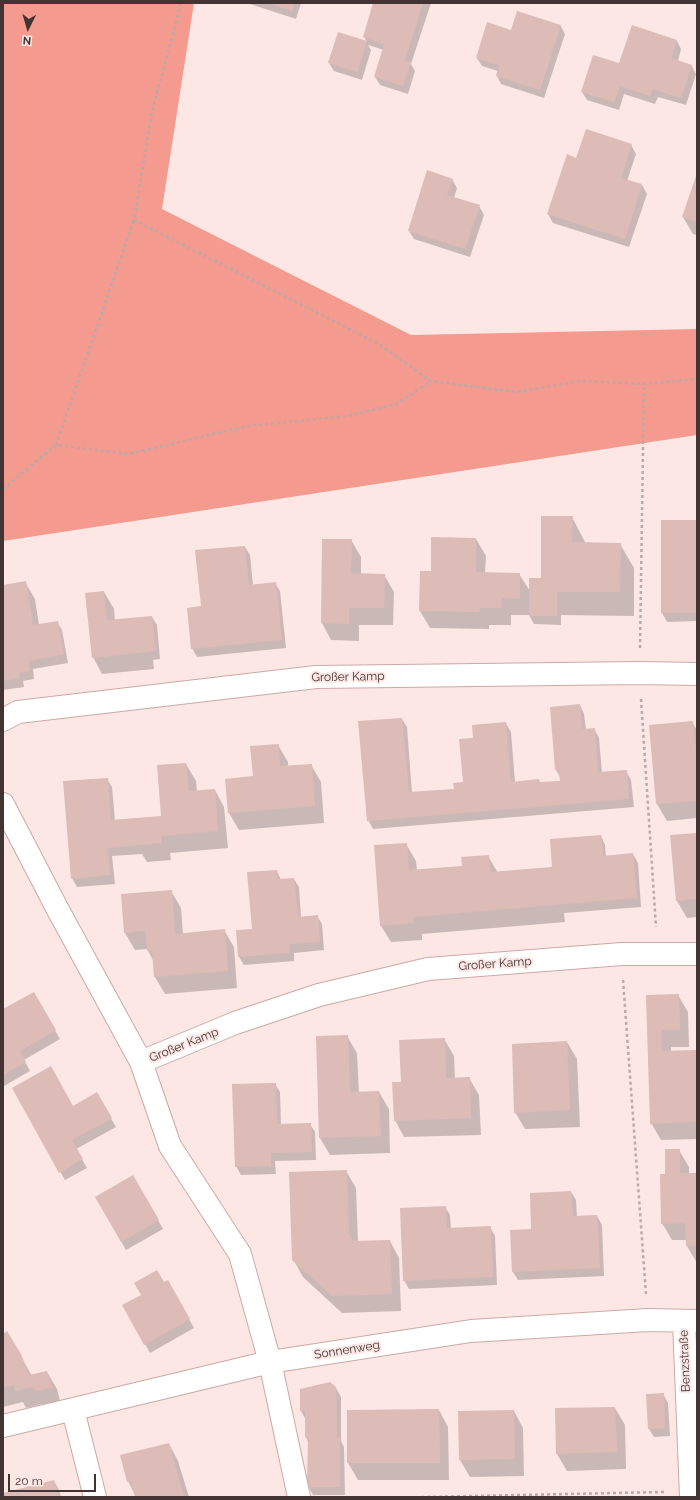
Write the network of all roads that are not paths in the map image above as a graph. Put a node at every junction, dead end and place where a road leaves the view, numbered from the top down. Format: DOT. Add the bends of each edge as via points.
graph roads {
  1 [pos="697,674"];
  2 [pos="3,720"];
  3 [pos="3,804"];
  4 [pos="697,954"];
  5 [pos="141,1062"];
  6 [pos="690,1321"];
  7 [pos="270,1362"];
  8 [pos="73,1410"];
  9 [pos="3,1426"];
  10 [pos="690,1494"];
  11 [pos="95,1497"];
  12 [pos="299,1497"];
  1 -- 2 [label="street, Großer Kamp" via="316,677 18,712"];
  3 -- 5 [label="street, Großer Kamp"];
  4 -- 5 [label="street, Großer Kamp" via="622,954 428,969 319,996 235,1024"];
  5 -- 7 [label="street, Großer Kamp" via="170,1146 240,1254"];
  6 -- 7 [label="street, Sonnenweg" via="648,1320 471,1331"];
  6 -- 10 [label="street, Benzstraße"];
  7 -- 8 [label="street, Sonnenweg"];
  7 -- 12 [label="street, Großer Kamp"];
  8 -- 9 [label="street, Sonnenweg"];
  8 -- 11 [label="street"];
}
